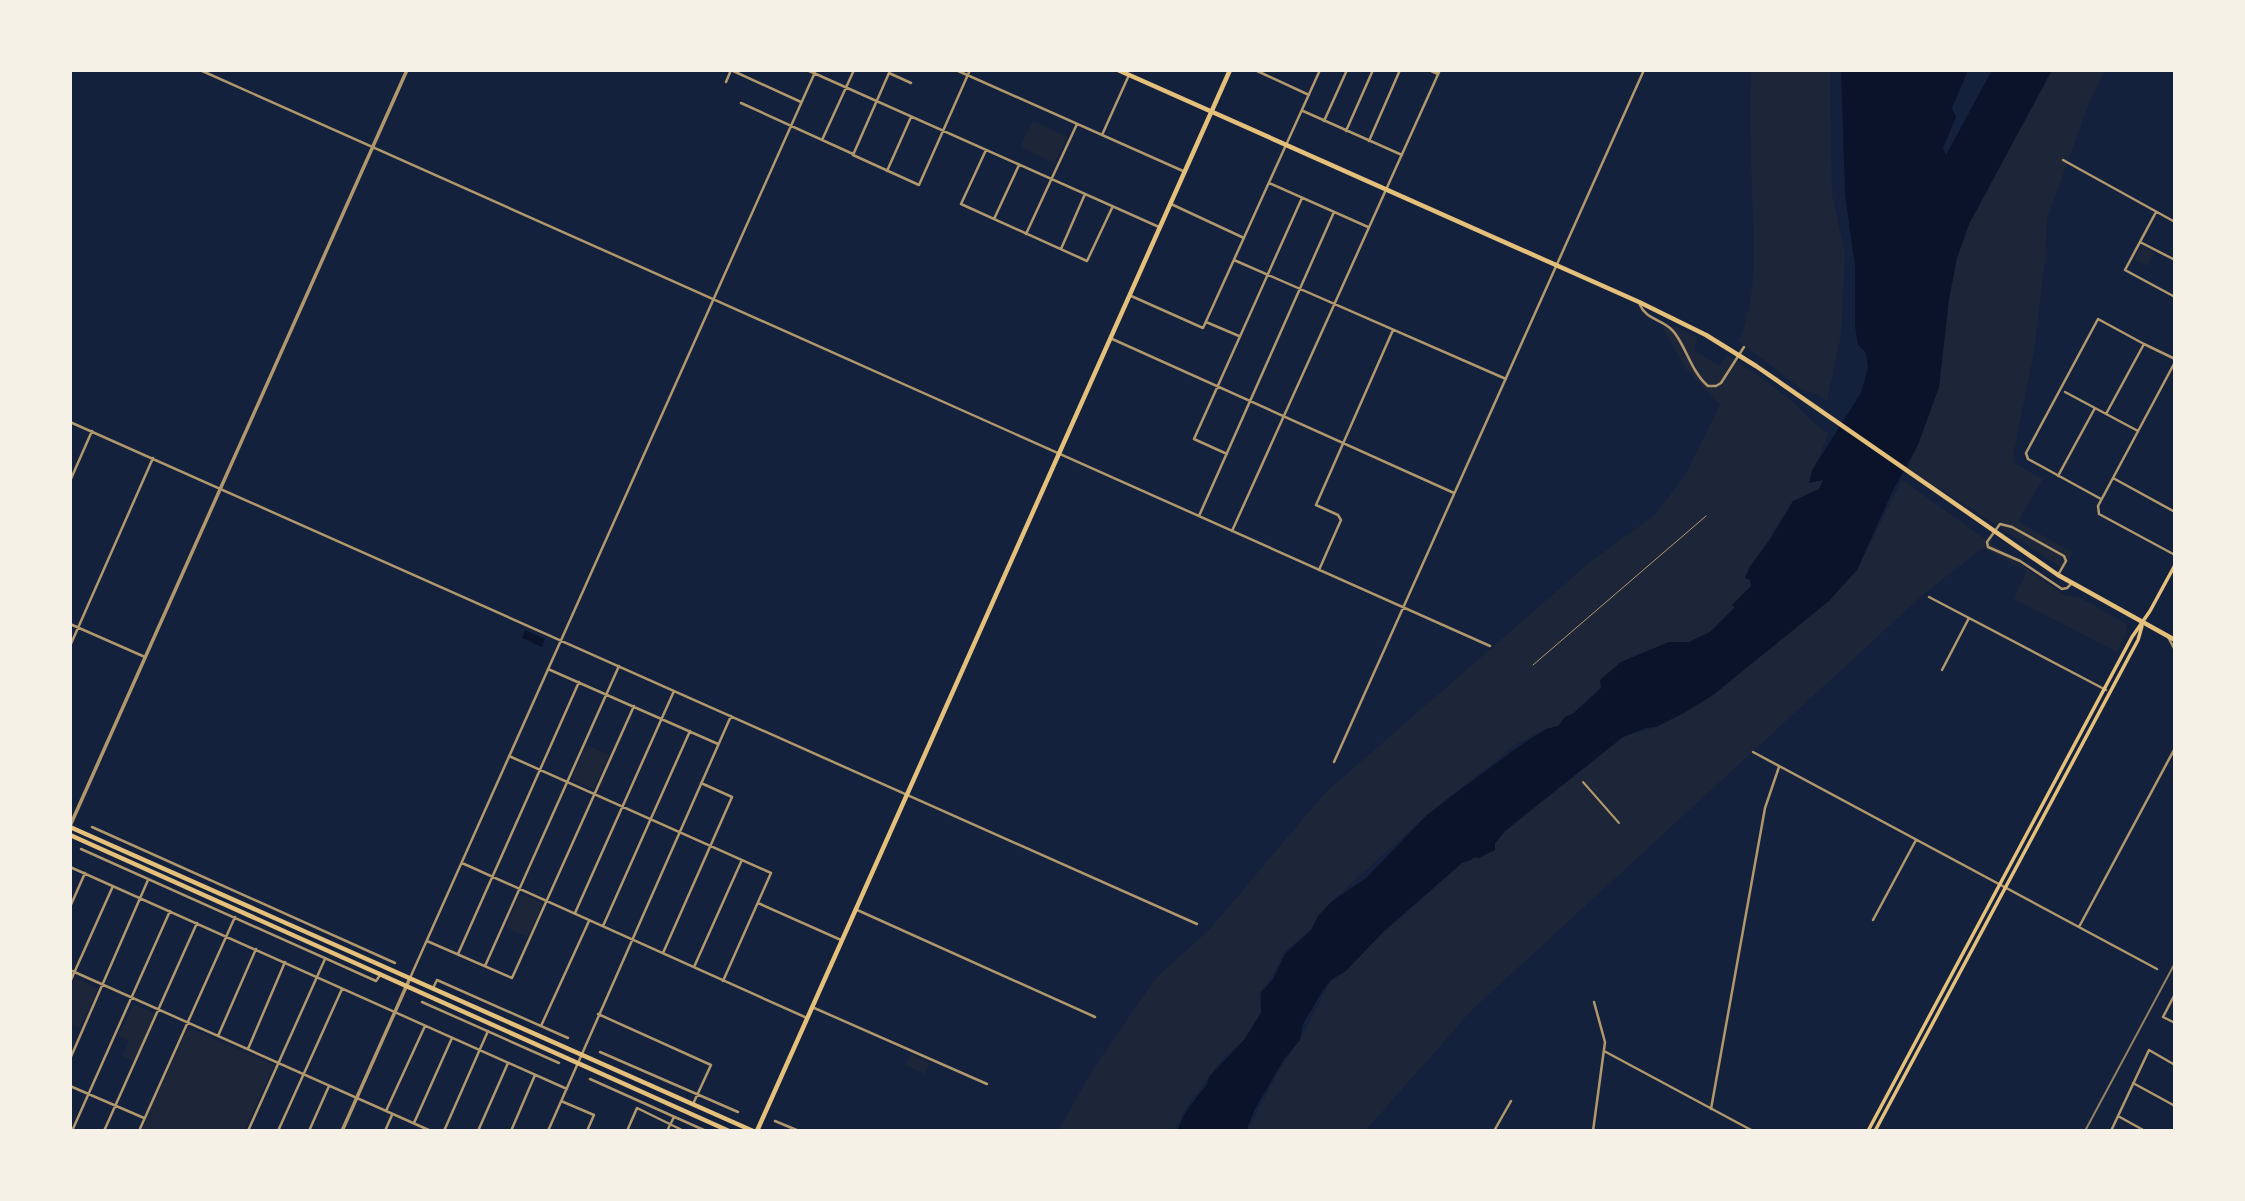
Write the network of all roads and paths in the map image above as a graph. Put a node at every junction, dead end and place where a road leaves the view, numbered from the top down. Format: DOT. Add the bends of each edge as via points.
graph roads {
  1 [pos="200,70"];
  2 [pos="407,70"];
  3 [pos="731,70"];
  4 [pos="807,70"];
  5 [pos="854,70"];
  6 [pos="956,70"];
  7 [pos="970,70"];
  8 [pos="1118,70"];
  9 [pos="1230,70"];
  10 [pos="1255,70"];
  11 [pos="1320,70"];
  12 [pos="1346,70"];
  13 [pos="1373,70"];
  14 [pos="1400,70"];
  15 [pos="1429,70"];
  16 [pos="1644,70"];
  17 [pos="815,72"];
  18 [pos="1439,72"];
  19 [pos="968,75"];
  20 [pos="1129,75"];
  21 [pos="726,82"];
  22 [pos="911,83"];
  23 [pos="846,88"];
  24 [pos="1309,95"];
  25 [pos="877,101"];
  26 [pos="801,102"];
  27 [pos="741,103"];
  28 [pos="1302,111"];
  29 [pos="1211,112"];
  30 [pos="911,117"];
  31 [pos="1324,121"];
  32 [pos="1077,124"];
  33 [pos="790,125"];
  34 [pos="942,130"];
  35 [pos="1346,131"];
  36 [pos="1102,135"];
  37 [pos="822,140"];
  38 [pos="1368,141"];
  39 [pos="1286,145"];
  40 [pos="373,148"];
  41 [pos="986,150"];
  42 [pos="854,154"];
  43 [pos="1402,155"];
  44 [pos="2063,160"];
  45 [pos="1019,165"];
  46 [pos="887,171"];
  47 [pos="1184,172"];
  48 [pos="1052,180"];
  49 [pos="1269,183"];
  50 [pos="1386,190"];
  51 [pos="1085,194"];
  52 [pos="1302,198"];
  53 [pos="1170,204"];
  54 [pos="1112,207"];
  55 [pos="1334,212"];
  56 [pos="2157,212"];
  57 [pos="994,219"];
  58 [pos="2175,222"];
  59 [pos="1159,227"];
  60 [pos="1369,228"];
  61 [pos="1026,234"];
  62 [pos="1244,238"];
  63 [pos="2140,242"];
  64 [pos="1061,249"];
  65 [pos="1234,260"];
  66 [pos="2175,260"];
  67 [pos="1557,265"];
  68 [pos="1268,275"];
  69 [pos="1300,290"];
  70 [pos="1129,295"];
  71 [pos="2175,297"];
  72 [pos="713,300"];
  73 [pos="1639,302"];
  74 [pos="1334,306"];
  75 [pos="1206,322"];
  76 [pos="1393,330"];
  77 [pos="1240,336"];
  78 [pos="1110,338"];
  79 [pos="2144,344"];
  80 [pos="1744,347"];
  81 [pos="2175,360"];
  82 [pos="1506,379"];
  83 [pos="1217,388"];
  84 [pos="2065,392"];
  85 [pos="1250,402"];
  86 [pos="2095,408"];
  87 [pos="2106,414"];
  88 [pos="1284,417"];
  89 [pos="70,422"];
  90 [pos="92,431"];
  91 [pos="2138,431"];
  92 [pos="1343,443"];
  93 [pos="1058,454"];
  94 [pos="1227,454"];
  95 [pos="153,458"];
  96 [pos="2058,476"];
  97 [pos="2113,478"];
  98 [pos="70,481"];
  99 [pos="220,488"];
  100 [pos="1454,493"];
  101 [pos="2101,499"];
  102 [pos="2175,512"];
  103 [pos="1199,516"];
  104 [pos="1706,516"];
  105 [pos="1232,531"];
  106 [pos="2175,555"];
  107 [pos="2175,565"];
  108 [pos="1318,570"];
  109 [pos="2058,575"];
  110 [pos="2072,583"];
  111 [pos="1929,597"];
  112 [pos="1403,608"];
  113 [pos="1969,618"];
  114 [pos="2143,623"];
  115 [pos="70,624"];
  116 [pos="78,627"];
  117 [pos="2168,636"];
  118 [pos="2175,638"];
  119 [pos="561,640"];
  120 [pos="70,646"];
  121 [pos="1490,646"];
  122 [pos="2175,650"];
  123 [pos="145,657"];
  124 [pos="1532,665"];
  125 [pos="619,666"];
  126 [pos="548,668"];
  127 [pos="1942,670"];
  128 [pos="579,682"];
  129 [pos="2104,689"];
  130 [pos="674,691"];
  131 [pos="2110,692"];
  132 [pos="607,694"];
  133 [pos="634,706"];
  134 [pos="731,716"];
  135 [pos="662,719"];
  136 [pos="690,731"];
  137 [pos="719,744"];
  138 [pos="2175,748"];
  139 [pos="1754,752"];
  140 [pos="509,756"];
  141 [pos="1334,762"];
  142 [pos="1779,766"];
  143 [pos="540,769"];
  144 [pos="567,782"];
  145 [pos="1583,782"];
  146 [pos="701,783"];
  147 [pos="595,794"];
  148 [pos="907,795"];
  149 [pos="623,806"];
  150 [pos="650,818"];
  151 [pos="1619,823"];
  152 [pos="70,826"];
  153 [pos="92,827"];
  154 [pos="680,832"];
  155 [pos="70,835"];
  156 [pos="109,835"];
  157 [pos="1916,840"];
  158 [pos="106,842"];
  159 [pos="712,846"];
  160 [pos="81,849"];
  161 [pos="107,852"];
  162 [pos="103,859"];
  163 [pos="741,861"];
  164 [pos="462,863"];
  165 [pos="70,867"];
  166 [pos="85,873"];
  167 [pos="492,877"];
  168 [pos="148,880"];
  169 [pos="219,883"];
  170 [pos="2000,885"];
  171 [pos="113,886"];
  172 [pos="520,888"];
  173 [pos="2006,888"];
  174 [pos="215,892"];
  175 [pos="141,899"];
  176 [pos="547,900"];
  177 [pos="758,903"];
  178 [pos="70,907"];
  179 [pos="855,909"];
  180 [pos="170,911"];
  181 [pos="575,914"];
  182 [pos="235,917"];
  183 [pos="590,920"];
  184 [pos="1873,920"];
  185 [pos="197,923"];
  186 [pos="1196,924"];
  187 [pos="603,926"];
  188 [pos="2079,928"];
  189 [pos="287,932"];
  190 [pos="226,936"];
  191 [pos="284,939"];
  192 [pos="631,939"];
  193 [pos="842,940"];
  194 [pos="427,941"];
  195 [pos="256,949"];
  196 [pos="372,953"];
  197 [pos="663,953"];
  198 [pos="458,954"];
  199 [pos="325,958"];
  200 [pos="369,960"];
  201 [pos="285,962"];
  202 [pos="395,963"];
  203 [pos="485,966"];
  204 [pos="694,967"];
  205 [pos="2157,969"];
  206 [pos="72,971"];
  207 [pos="381,974"];
  208 [pos="316,978"];
  209 [pos="410,978"];
  210 [pos="723,981"];
  211 [pos="70,982"];
  212 [pos="103,984"];
  213 [pos="407,986"];
  214 [pos="433,988"];
  215 [pos="342,989"];
  216 [pos="2175,994"];
  217 [pos="132,998"];
  218 [pos="422,1002"];
  219 [pos="1594,1002"];
  220 [pos="444,1003"];
  221 [pos="812,1007"];
  222 [pos="159,1010"];
  223 [pos="441,1010"];
  224 [pos="395,1013"];
  225 [pos="598,1014"];
  226 [pos="1095,1017"];
  227 [pos="807,1018"];
  228 [pos="188,1023"];
  229 [pos="2175,1023"];
  230 [pos="425,1026"];
  231 [pos="543,1027"];
  232 [pos="488,1031"];
  233 [pos="218,1036"];
  234 [pos="541,1036"];
  235 [pos="452,1038"];
  236 [pos="568,1038"];
  237 [pos="248,1049"];
  238 [pos="480,1050"];
  239 [pos="551,1051"];
  240 [pos="1604,1051"];
  241 [pos="600,1052"];
  242 [pos="581,1054"];
  243 [pos="547,1058"];
  244 [pos="613,1058"];
  245 [pos="70,1059"];
  246 [pos="278,1063"];
  247 [pos="508,1063"];
  248 [pos="559,1063"];
  249 [pos="578,1063"];
  250 [pos="2175,1065"];
  251 [pos="609,1066"];
  252 [pos="304,1074"];
  253 [pos="536,1075"];
  254 [pos="590,1079"];
  255 [pos="2133,1083"];
  256 [pos="986,1084"];
  257 [pos="70,1086"];
  258 [pos="329,1086"];
  259 [pos="567,1089"];
  260 [pos="88,1094"];
  261 [pos="697,1095"];
  262 [pos="356,1098"];
  263 [pos="561,1101"];
  264 [pos="1511,1101"];
  265 [pos="693,1104"];
  266 [pos="115,1106"];
  267 [pos="2175,1106"];
  268 [pos="1711,1109"];
  269 [pos="386,1111"];
  270 [pos="738,1112"];
  271 [pos="392,1114"];
  272 [pos="2118,1116"];
  273 [pos="674,1117"];
  274 [pos="145,1119"];
  275 [pos="775,1121"];
  276 [pos="414,1123"];
  277 [pos="670,1124"];
  278 [pos="426,1130"];
  279 [pos="72,1131"];
  280 [pos="104,1131"];
  281 [pos="139,1131"];
  282 [pos="248,1131"];
  283 [pos="278,1131"];
  284 [pos="309,1131"];
  285 [pos="342,1131"];
  286 [pos="385,1131"];
  287 [pos="431,1131"];
  288 [pos="444,1131"];
  289 [pos="478,1131"];
  290 [pos="511,1131"];
  291 [pos="548,1131"];
  292 [pos="587,1131"];
  293 [pos="627,1131"];
  294 [pos="667,1131"];
  295 [pos="684,1131"];
  296 [pos="706,1131"];
  297 [pos="726,1131"];
  298 [pos="755,1131"];
  299 [pos="799,1131"];
  300 [pos="1494,1131"];
  301 [pos="1593,1131"];
  302 [pos="1753,1131"];
  303 [pos="1868,1131"];
  304 [pos="1875,1131"];
  305 [pos="2111,1131"];
  306 [pos="2145,1131"];
  1 -- 40 [label="street"];
  2 -- 40 [label="street"];
  3 -- 21 [label="street"];
  3 -- 26 [label="street"];
  4 -- 17 [label="street"];
  5 -- 23 [label="street"];
  6 -- 19 [label="street"];
  7 -- 19 [label="street"];
  8 -- 20 [label="main road"];
  9 -- 29 [label="main road"];
  10 -- 24 [label="street"];
  11 -- 24 [label="street"];
  12 -- 31 [label="street"];
  13 -- 35 [label="street"];
  14 -- 38 [label="street"];
  15 -- 18 [label="street"];
  16 -- 67 [label="street"];
  17 -- 23 [label="street"];
  17 -- 26 [label="street"];
  18 -- 43 [label="street"];
  19 -- 32 [label="street"];
  19 -- 34 [label="street"];
  20 -- 29 [label="main road"];
  20 -- 36 [label="street"];
  22 -- 25 [label="street" via="889,73"];
  23 -- 25 [label="street"];
  23 -- 37 [label="street"];
  24 -- 28 [label="street"];
  25 -- 30 [label="street"];
  25 -- 42 [label="street"];
  26 -- 33 [label="street"];
  27 -- 33 [label="street"];
  28 -- 31 [label="street"];
  28 -- 39 [label="street"];
  29 -- 39 [label="main road"];
  29 -- 47 [label="main road"];
  30 -- 34 [label="street"];
  30 -- 46 [label="street"];
  31 -- 35 [label="street"];
  32 -- 36 [label="street"];
  32 -- 48 [label="street"];
  33 -- 37 [label="street"];
  33 -- 72 [label="street"];
  34 -- 41 [label="street"];
  34 -- 46 [label="street" via="919,185"];
  35 -- 38 [label="street"];
  36 -- 47 [label="street"];
  37 -- 42 [label="street"];
  38 -- 43 [label="street"];
  39 -- 49 [label="street"];
  39 -- 50 [label="main road"];
  40 -- 72 [label="street"];
  40 -- 99 [label="street"];
  41 -- 45 [label="street"];
  41 -- 57 [label="street" via="961,204"];
  42 -- 46 [label="street"];
  43 -- 50 [label="street"];
  44 -- 56 [label="street"];
  45 -- 48 [label="street"];
  45 -- 57 [label="street"];
  47 -- 53 [label="main road"];
  48 -- 51 [label="street"];
  48 -- 61 [label="street"];
  49 -- 52 [label="street"];
  49 -- 62 [label="street"];
  50 -- 60 [label="street"];
  50 -- 67 [label="main road"];
  51 -- 54 [label="street"];
  51 -- 64 [label="street"];
  52 -- 55 [label="street"];
  52 -- 68 [label="street"];
  53 -- 59 [label="main road"];
  53 -- 62 [label="street"];
  54 -- 59 [label="street"];
  54 -- 64 [label="street" via="1087,261"];
  55 -- 60 [label="street"];
  55 -- 69 [label="street"];
  56 -- 58 [label="street"];
  56 -- 63 [label="street"];
  57 -- 61 [label="street"];
  59 -- 70 [label="main road"];
  60 -- 74 [label="street"];
  61 -- 64 [label="street"];
  62 -- 65 [label="street"];
  63 -- 66 [label="street"];
  63 -- 71 [label="street" via="2125,270"];
  65 -- 68 [label="street"];
  65 -- 75 [label="street"];
  67 -- 73 [label="main road"];
  67 -- 82 [label="street"];
  68 -- 69 [label="street"];
  68 -- 77 [label="street"];
  69 -- 74 [label="street"];
  69 -- 85 [label="street"];
  70 -- 75 [label="street" via="1203,328"];
  70 -- 78 [label="main road"];
  72 -- 93 [label="street"];
  72 -- 119 [label="street"];
  73 -- 80 [label="street" via="1644,313 1672,329 1708,386 1721,383"];
  73 -- 109 [label="main road" via="1756,366"];
  74 -- 76 [label="street"];
  74 -- 88 [label="street"];
  75 -- 77 [label="street"];
  76 -- 82 [label="street"];
  76 -- 92 [label="street"];
  77 -- 83 [label="street"];
  78 -- 83 [label="street"];
  78 -- 93 [label="main road"];
  79 -- 81 [label="street"];
  79 -- 87 [label="street"];
  79 -- 96 [label="street" via="2098,318 2026,453 2028,459"];
  81 -- 91 [label="street"];
  82 -- 100 [label="street"];
  83 -- 85 [label="street"];
  83 -- 94 [label="street" via="1194,439"];
  84 -- 86 [label="street"];
  85 -- 88 [label="street"];
  85 -- 94 [label="street"];
  86 -- 87 [label="street"];
  86 -- 96 [label="street"];
  87 -- 91 [label="street"];
  88 -- 92 [label="street"];
  88 -- 105 [label="street"];
  89 -- 90 [label="street"];
  90 -- 95 [label="street"];
  90 -- 98 [label="street"];
  91 -- 97 [label="street"];
  92 -- 100 [label="street"];
  92 -- 108 [label="street" via="1316,505 1338,514 1341,520"];
  93 -- 103 [label="street"];
  93 -- 148 [label="main road"];
  94 -- 103 [label="street"];
  95 -- 99 [label="street"];
  95 -- 116 [label="street"];
  96 -- 101 [label="street"];
  97 -- 101 [label="street"];
  97 -- 102 [label="street"];
  99 -- 119 [label="street"];
  99 -- 123 [label="street"];
  100 -- 112 [label="street"];
  101 -- 106 [label="street" via="2099,514"];
  103 -- 105 [label="street"];
  104 -- 124 [label="lane"];
  105 -- 108 [label="street"];
  107 -- 114 [label="main road"];
  108 -- 112 [label="street"];
  109 -- 110 [label="main road"];
  109 -- 110 [label="street" via="2064,556 2012,527 2000,524 1987,542 1988,547 2020,561 2062,589"];
  110 -- 114 [label="main road"];
  111 -- 113 [label="street"];
  112 -- 121 [label="street"];
  112 -- 141 [label="street"];
  113 -- 127 [label="street"];
  113 -- 129 [label="street"];
  114 -- 117 [label="main road"];
  114 -- 129 [label="main road"];
  114 -- 131 [label="main road"];
  115 -- 116 [label="street"];
  116 -- 120 [label="street"];
  116 -- 123 [label="street"];
  117 -- 118 [label="main road"];
  117 -- 122 [label="street"];
  119 -- 125 [label="street"];
  119 -- 126 [label="street"];
  123 -- 152 [label="street"];
  125 -- 130 [label="street"];
  125 -- 132 [label="street"];
  126 -- 128 [label="street"];
  126 -- 140 [label="street"];
  128 -- 132 [label="street"];
  128 -- 143 [label="street"];
  129 -- 131 [label="street"];
  129 -- 170 [label="main road"];
  130 -- 134 [label="street"];
  130 -- 135 [label="street"];
  131 -- 173 [label="main road"];
  132 -- 133 [label="street"];
  132 -- 144 [label="street"];
  133 -- 135 [label="street"];
  133 -- 147 [label="street"];
  134 -- 137 [label="street"];
  134 -- 148 [label="street"];
  135 -- 136 [label="street"];
  135 -- 149 [label="street"];
  136 -- 137 [label="street"];
  136 -- 150 [label="street"];
  137 -- 146 [label="street"];
  138 -- 188 [label="street"];
  139 -- 142 [label="street"];
  140 -- 143 [label="street"];
  140 -- 164 [label="street"];
  142 -- 157 [label="street"];
  142 -- 268 [label="street" via="1765,808"];
  143 -- 144 [label="street"];
  143 -- 167 [label="street"];
  144 -- 147 [label="street"];
  144 -- 172 [label="street"];
  145 -- 151 [label="street"];
  146 -- 154 [label="street"];
  146 -- 159 [label="street" via="732,797"];
  147 -- 149 [label="street"];
  147 -- 176 [label="street"];
  148 -- 179 [label="main road"];
  148 -- 186 [label="street"];
  149 -- 150 [label="street"];
  149 -- 181 [label="street"];
  150 -- 154 [label="street"];
  150 -- 187 [label="street"];
  152 -- 158 [label="main road"];
  153 -- 156 [label="street"];
  154 -- 159 [label="street"];
  154 -- 192 [label="street"];
  155 -- 161 [label="main road"];
  156 -- 158 [label="street"];
  156 -- 169 [label="street"];
  157 -- 170 [label="street"];
  157 -- 184 [label="street"];
  158 -- 174 [label="main road"];
  159 -- 163 [label="street"];
  159 -- 197 [label="street"];
  160 -- 162 [label="street"];
  161 -- 162 [label="street"];
  161 -- 189 [label="main road"];
  162 -- 168 [label="street"];
  163 -- 177 [label="street" via="771,873"];
  163 -- 204 [label="street"];
  164 -- 167 [label="street"];
  164 -- 194 [label="street"];
  165 -- 166 [label="street"];
  166 -- 171 [label="street"];
  166 -- 178 [label="street"];
  167 -- 172 [label="street"];
  167 -- 198 [label="street"];
  168 -- 175 [label="street"];
  168 -- 182 [label="street"];
  169 -- 174 [label="street"];
  169 -- 196 [label="street"];
  170 -- 173 [label="street"];
  170 -- 303 [label="main road"];
  171 -- 175 [label="street"];
  171 -- 206 [label="street"];
  172 -- 176 [label="street"];
  172 -- 203 [label="street"];
  173 -- 188 [label="street"];
  173 -- 304 [label="main road"];
  174 -- 200 [label="main road"];
  175 -- 180 [label="street"];
  175 -- 212 [label="street"];
  176 -- 181 [label="street"];
  176 -- 203 [label="street" via="512,978"];
  177 -- 193 [label="street"];
  177 -- 210 [label="street"];
  179 -- 193 [label="main road"];
  179 -- 226 [label="street"];
  180 -- 185 [label="street"];
  180 -- 217 [label="street"];
  181 -- 183 [label="street"];
  182 -- 190 [label="street"];
  182 -- 191 [label="street"];
  183 -- 187 [label="street"];
  183 -- 231 [label="street"];
  185 -- 190 [label="street"];
  185 -- 222 [label="street"];
  187 -- 192 [label="street"];
  188 -- 205 [label="street"];
  189 -- 191 [label="street"];
  189 -- 207 [label="main road"];
  190 -- 195 [label="street"];
  190 -- 228 [label="street"];
  191 -- 199 [label="street"];
  192 -- 197 [label="street"];
  192 -- 225 [label="street"];
  193 -- 221 [label="main road"];
  194 -- 198 [label="street"];
  194 -- 209 [label="street"];
  195 -- 201 [label="street"];
  195 -- 233 [label="street"];
  196 -- 200 [label="street"];
  196 -- 202 [label="street"];
  197 -- 204 [label="street"];
  198 -- 203 [label="street"];
  199 -- 207 [label="street" via="376,981"];
  199 -- 208 [label="street"];
  200 -- 209 [label="main road"];
  201 -- 208 [label="street"];
  201 -- 237 [label="street"];
  204 -- 210 [label="street"];
  206 -- 211 [label="street"];
  206 -- 212 [label="street"];
  207 -- 213 [label="main road"];
  208 -- 215 [label="street"];
  208 -- 246 [label="street"];
  209 -- 213 [label="street"];
  209 -- 214 [label="main road"];
  210 -- 227 [label="street"];
  212 -- 217 [label="street"];
  212 -- 245 [label="street"];
  213 -- 220 [label="main road"];
  213 -- 224 [label="street"];
  214 -- 231 [label="street" via="437,981"];
  214 -- 234 [label="main road"];
  215 -- 224 [label="street"];
  215 -- 252 [label="street"];
  216 -- 229 [label="street" via="2163,1017"];
  217 -- 222 [label="street"];
  217 -- 260 [label="street"];
  218 -- 223 [label="street"];
  219 -- 240 [label="street"];
  220 -- 223 [label="street"];
  220 -- 239 [label="main road"];
  221 -- 227 [label="main road"];
  221 -- 256 [label="street"];
  222 -- 228 [label="street"];
  222 -- 266 [label="street"];
  223 -- 232 [label="street"];
  224 -- 230 [label="street"];
  224 -- 262 [label="street"];
  225 -- 242 [label="street"];
  225 -- 261 [label="street" via="711,1065"];
  227 -- 298 [label="main road"];
  228 -- 233 [label="street"];
  228 -- 274 [label="street"];
  230 -- 235 [label="street"];
  230 -- 269 [label="street"];
  231 -- 234 [label="street"];
  231 -- 236 [label="street"];
  232 -- 238 [label="street"];
  232 -- 243 [label="street"];
  233 -- 237 [label="street"];
  234 -- 242 [label="main road"];
  235 -- 238 [label="street"];
  235 -- 276 [label="street"];
  237 -- 246 [label="street"];
  238 -- 247 [label="street"];
  238 -- 288 [label="street"];
  239 -- 243 [label="street"];
  239 -- 249 [label="main road"];
  240 -- 268 [label="street"];
  240 -- 301 [label="street"];
  241 -- 244 [label="street"];
  242 -- 249 [label="street"];
  242 -- 251 [label="main road"];
  243 -- 248 [label="street"];
  244 -- 251 [label="street"];
  244 -- 261 [label="street"];
  246 -- 252 [label="street"];
  246 -- 282 [label="street"];
  247 -- 253 [label="street"];
  247 -- 289 [label="street"];
  249 -- 259 [label="street"];
  249 -- 297 [label="main road"];
  250 -- 255 [label="street" via="2148,1050"];
  251 -- 265 [label="main road"];
  252 -- 258 [label="street"];
  252 -- 283 [label="street"];
  253 -- 259 [label="street"];
  253 -- 290 [label="street"];
  254 -- 273 [label="street"];
  255 -- 267 [label="street"];
  255 -- 272 [label="street"];
  257 -- 260 [label="street"];
  258 -- 262 [label="street"];
  258 -- 284 [label="street"];
  259 -- 263 [label="street"];
  260 -- 266 [label="street"];
  260 -- 279 [label="street"];
  261 -- 265 [label="street"];
  261 -- 270 [label="street"];
  262 -- 269 [label="street"];
  262 -- 285 [label="street"];
  263 -- 291 [label="street"];
  263 -- 292 [label="street" via="594,1115"];
  264 -- 300 [label="street"];
  265 -- 298 [label="main road"];
  266 -- 274 [label="street"];
  266 -- 280 [label="street"];
  268 -- 302 [label="street"];
  269 -- 271 [label="street"];
  271 -- 276 [label="street"];
  271 -- 286 [label="street"];
  272 -- 305 [label="street"];
  272 -- 306 [label="street"];
  273 -- 277 [label="street"];
  273 -- 296 [label="street"];
  274 -- 281 [label="street"];
  275 -- 299 [label="street"];
  276 -- 278 [label="street"];
  277 -- 293 [label="street" via="637,1108"];
  277 -- 294 [label="street"];
  277 -- 295 [label="street"];
  278 -- 287 [label="street"];
}
